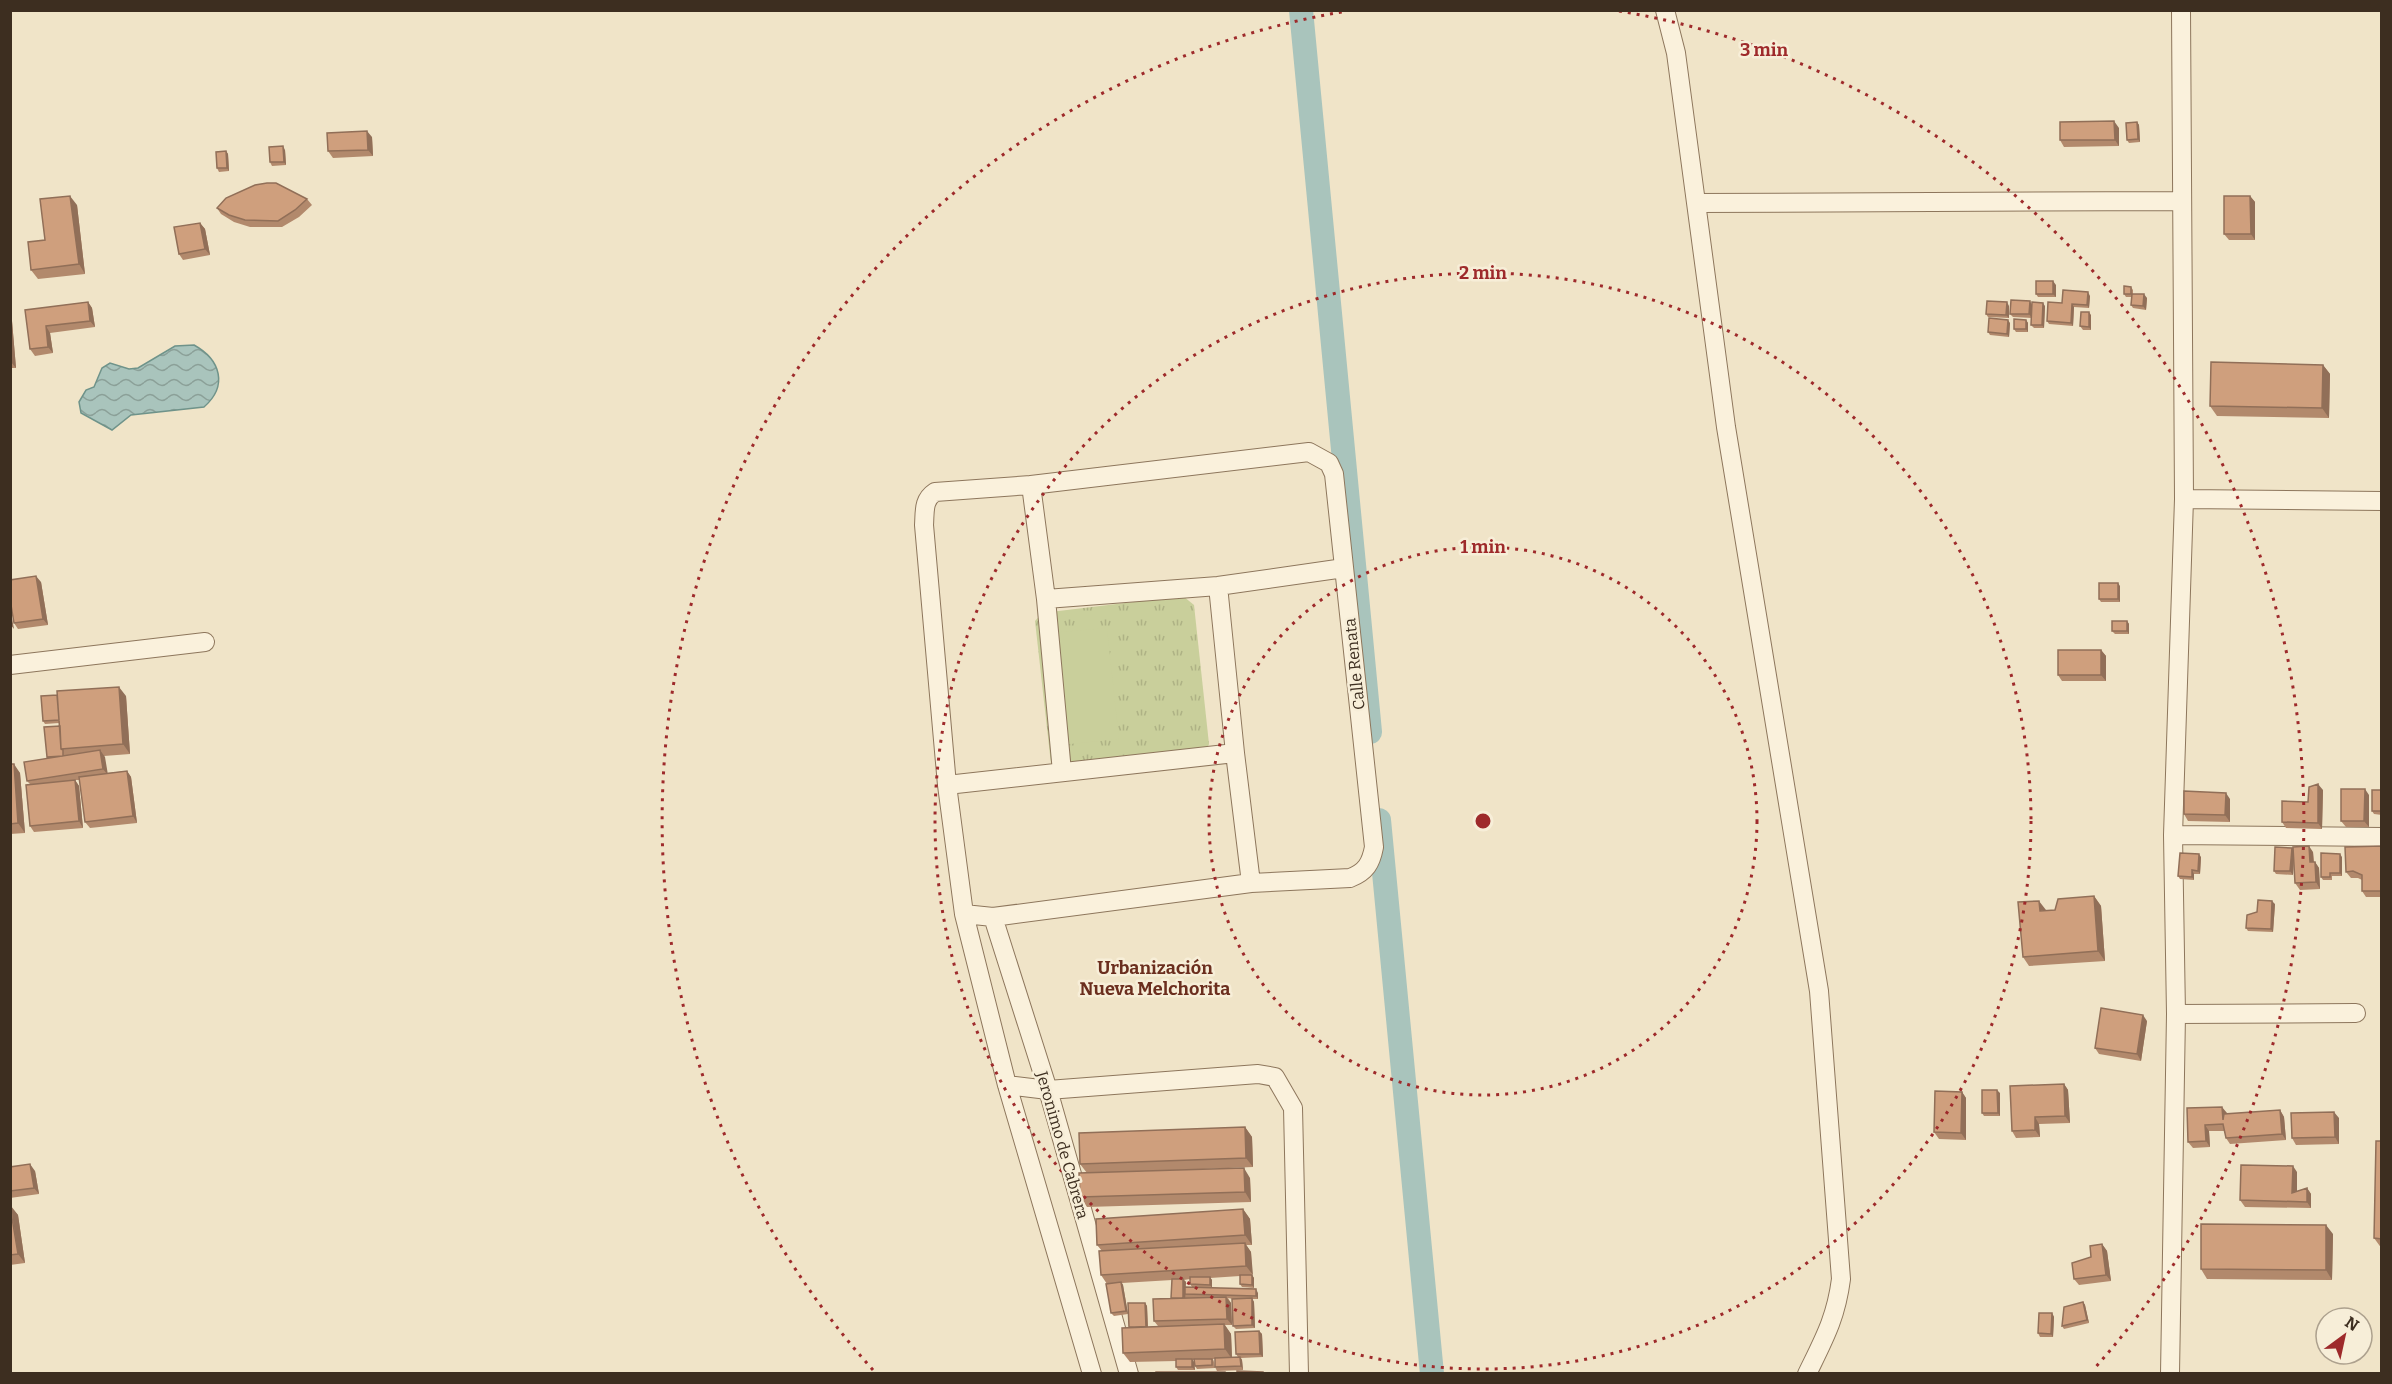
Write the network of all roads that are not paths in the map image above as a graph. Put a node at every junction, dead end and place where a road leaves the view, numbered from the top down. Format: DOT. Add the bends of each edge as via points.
graph roads {
  1 [pos="1665,10"];
  2 [pos="2181,10"];
  3 [pos="2181,201"];
  4 [pos="1696,203"];
  5 [pos="1031,485"];
  6 [pos="2184,499"];
  7 [pos="2382,501"];
  8 [pos="1344,568"];
  9 [pos="1218,586"];
  10 [pos="1046,599"];
  11 [pos="205,642"];
  12 [pos="10,664"];
  13 [pos="1235,753"];
  14 [pos="1062,772"];
  15 [pos="947,784"];
  16 [pos="2173,835"];
  17 [pos="2382,837"];
  18 [pos="1251,883"];
  19 [pos="964,914"];
  20 [pos="993,917"];
  21 [pos="2356,1013"];
  22 [pos="2176,1014"];
  23 [pos="1007,1085"];
  24 [pos="1048,1090"];
  25 [pos="1092,1374"];
  26 [pos="1129,1374"];
  27 [pos="1299,1374"];
  28 [pos="1807,1374"];
  29 [pos="2170,1374"];
  1 -- 4 [label="street" via="1676,53"];
  2 -- 3 [label="street"];
  3 -- 4 [label="street"];
  3 -- 6 [label="street"];
  4 -- 28 [label="street" via="1728,439 1819,992 1841,1279 1832,1324"];
  5 -- 8 [label="street, Calle Renata" via="1309,452 1329,463 1334,474"];
  5 -- 10 [label="street"];
  5 -- 15 [label="street" via="935,492 925,503"];
  6 -- 7 [label="street"];
  6 -- 16 [label="street"];
  8 -- 9 [label="street"];
  8 -- 18 [label="street, Calle Renata" via="1374,847 1367,868 1350,878"];
  9 -- 10 [label="street"];
  9 -- 13 [label="street"];
  10 -- 14 [label="street"];
  11 -- 12 [label="street"];
  13 -- 14 [label="street"];
  13 -- 18 [label="street"];
  14 -- 15 [label="street"];
  15 -- 19 [label="street"];
  16 -- 17 [label="street"];
  16 -- 22 [label="street"];
  18 -- 20 [label="street"];
  19 -- 20 [label="street"];
  19 -- 23 [label="street"];
  20 -- 24 [label="street, Jeronimo de Cabrera"];
  21 -- 22 [label="street"];
  22 -- 29 [label="street"];
  23 -- 24 [label="street"];
  23 -- 25 [label="street"];
  24 -- 26 [label="street, Jeronimo de Cabrera"];
  24 -- 27 [label="street" via="1258,1074 1275,1077 1293,1108"];
}
